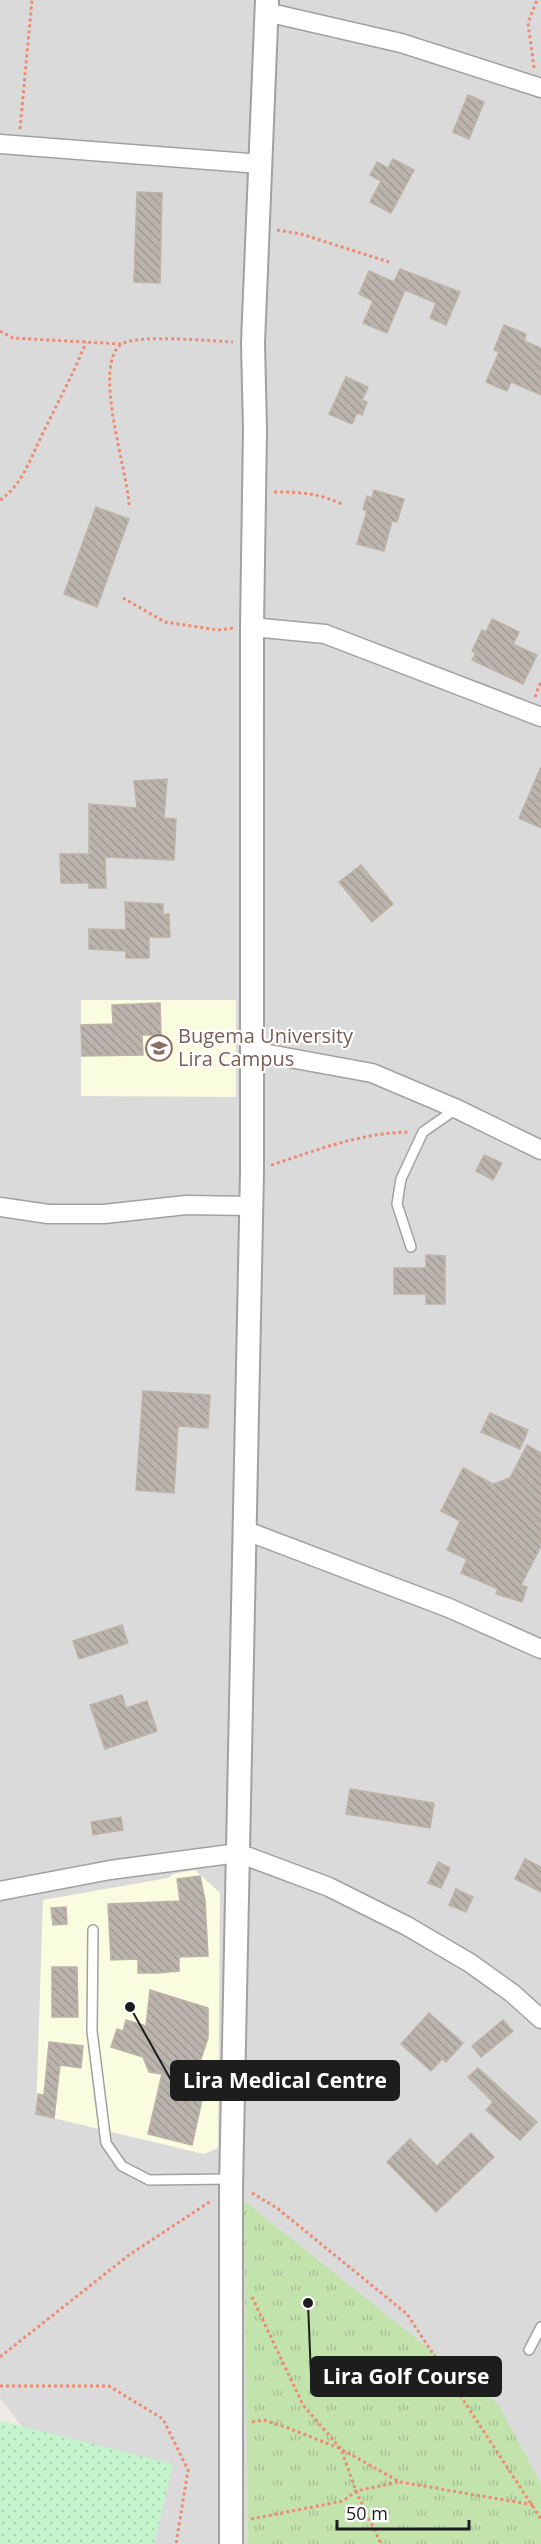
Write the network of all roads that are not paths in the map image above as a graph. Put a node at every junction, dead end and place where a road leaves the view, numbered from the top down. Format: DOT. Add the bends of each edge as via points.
graph roads {
  1 [pos="266,6"];
  2 [pos="536,86"];
  3 [pos="9,145"];
  4 [pos="261,164"];
  5 [pos="252,627"];
  6 [pos="541,717"];
  7 [pos="252,1051"];
  8 [pos="457,1109"];
  9 [pos="541,1150"];
  10 [pos="251,1206"];
  11 [pos="0,1207"];
  12 [pos="411,1247"];
  13 [pos="244,1530"];
  14 [pos="541,1649"];
  15 [pos="238,1853"];
  16 [pos="0,1891"];
  17 [pos="93,1930"];
  18 [pos="541,2019"];
  19 [pos="232,2183"];
  20 [pos="541,2328"];
  21 [pos="529,2350"];
  22 [pos="231,2534"];
  1 -- 2 [label="street"];
  1 -- 4 [label="street"];
  3 -- 4 [label="street"];
  4 -- 5 [label="street" via="253,343"];
  5 -- 6 [label="street" via="325,634"];
  5 -- 7 [label="street"];
  7 -- 8 [label="street" via="372,1073"];
  7 -- 10 [label="street"];
  8 -- 9 [label="street"];
  8 -- 12 [label="lane" via="423,1132 401,1179 397,1204"];
  10 -- 11 [label="street" via="186,1205 104,1214 48,1214"];
  10 -- 13 [label="street"];
  13 -- 14 [label="street" via="449,1608"];
  13 -- 15 [label="street"];
  15 -- 16 [label="street" via="110,1870"];
  15 -- 18 [label="street" via="329,1887 407,1926 470,1963"];
  15 -- 19 [label="street"];
  17 -- 19 [label="lane" via="92,2031 106,2143 122,2166 149,2180"];
  19 -- 22 [label="street"];
  20 -- 21 [label="lane"];
}
